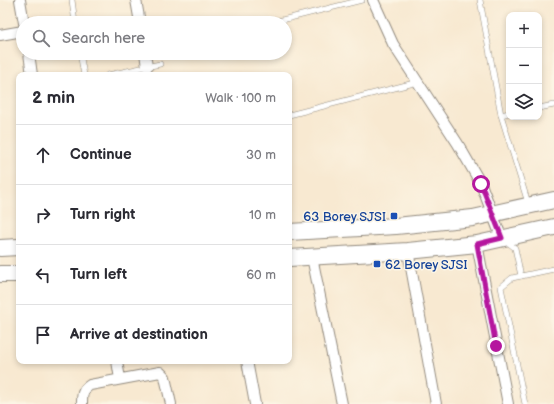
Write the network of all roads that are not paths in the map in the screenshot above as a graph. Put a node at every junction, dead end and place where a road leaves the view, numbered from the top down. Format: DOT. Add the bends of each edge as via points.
graph roads {
  1 [pos="20,0"];
  2 [pos="72,0"];
  3 [pos="136,0"];
  4 [pos="362,0"];
  5 [pos="373,0"];
  6 [pos="480,0"];
  7 [pos="23,16"];
  8 [pos="74,16"];
  9 [pos="139,16"];
  10 [pos="292,18"];
  11 [pos="16,32"];
  12 [pos="0,35"];
  13 [pos="30,60"];
  14 [pos="81,60"];
  15 [pos="146,60"];
  16 [pos="160,64"];
  17 [pos="147,67"];
  18 [pos="32,72"];
  19 [pos="83,72"];
  20 [pos="123,72"];
  21 [pos="418,82"];
  22 [pos="554,105"];
  23 [pos="542,107"];
  24 [pos="292,114"];
  25 [pos="506,114"];
  26 [pos="501,115"];
  27 [pos="554,200"];
  28 [pos="529,206"];
  29 [pos="492,215"];
  30 [pos="554,227"];
  31 [pos="292,232"];
  32 [pos="502,238"];
  33 [pos="477,244"];
  34 [pos="16,247"];
  35 [pos="0,248"];
  36 [pos="408,251"];
  37 [pos="312,257"];
  38 [pos="292,258"];
  39 [pos="554,269"];
  40 [pos="0,274"];
  41 [pos="16,274"];
  42 [pos="521,276"];
  43 [pos="118,364"];
  44 [pos="248,364"];
  45 [pos="120,379"];
  46 [pos="82,404"];
  47 [pos="171,404"];
  48 [pos="255,404"];
  49 [pos="342,404"];
  50 [pos="436,404"];
  51 [pos="508,404"];
  52 [pos="525,404"];
  1 -- 7 [label="street"];
  2 -- 8 [label="lane"];
  3 -- 9 [label="street"];
  4 -- 10 [label="lane"];
  5 -- 21 [label="street" via="393,44"];
  6 -- 26 [label="lane"];
  11 -- 12 [label="street"];
  13 -- 18 [label="street"];
  14 -- 19 [label="lane"];
  15 -- 17 [label="street"];
  16 -- 17 [label="lane"];
  17 -- 20 [label="lane"];
  21 -- 24 [label="lane"];
  21 -- 29 [label="street" via="481,184"];
  22 -- 23 [label="lane"];
  25 -- 26 [label="lane"];
  26 -- 28 [label="lane"];
  27 -- 28 [label="main road"];
  28 -- 29 [label="main road"];
  29 -- 31 [label="main road" via="396,226"];
  29 -- 32 [label="street"];
  30 -- 32 [label="main road"];
  32 -- 33 [label="main road"];
  32 -- 42 [label="lane" via="515,248"];
  33 -- 36 [label="main road"];
  33 -- 51 [label="street"];
  34 -- 35 [label="main road"];
  36 -- 37 [label="main road"];
  36 -- 50 [label="street"];
  37 -- 38 [label="main road"];
  37 -- 49 [label="street"];
  39 -- 42 [label="lane"];
  40 -- 41 [label="main road"];
  42 -- 52 [label="lane" via="512,278 501,287"];
  43 -- 45 [label="street"];
  44 -- 48 [label="street"];
  45 -- 46 [label="street" via="90,385 84,389"];
  45 -- 47 [label="street" via="160,372 166,377"];
}
